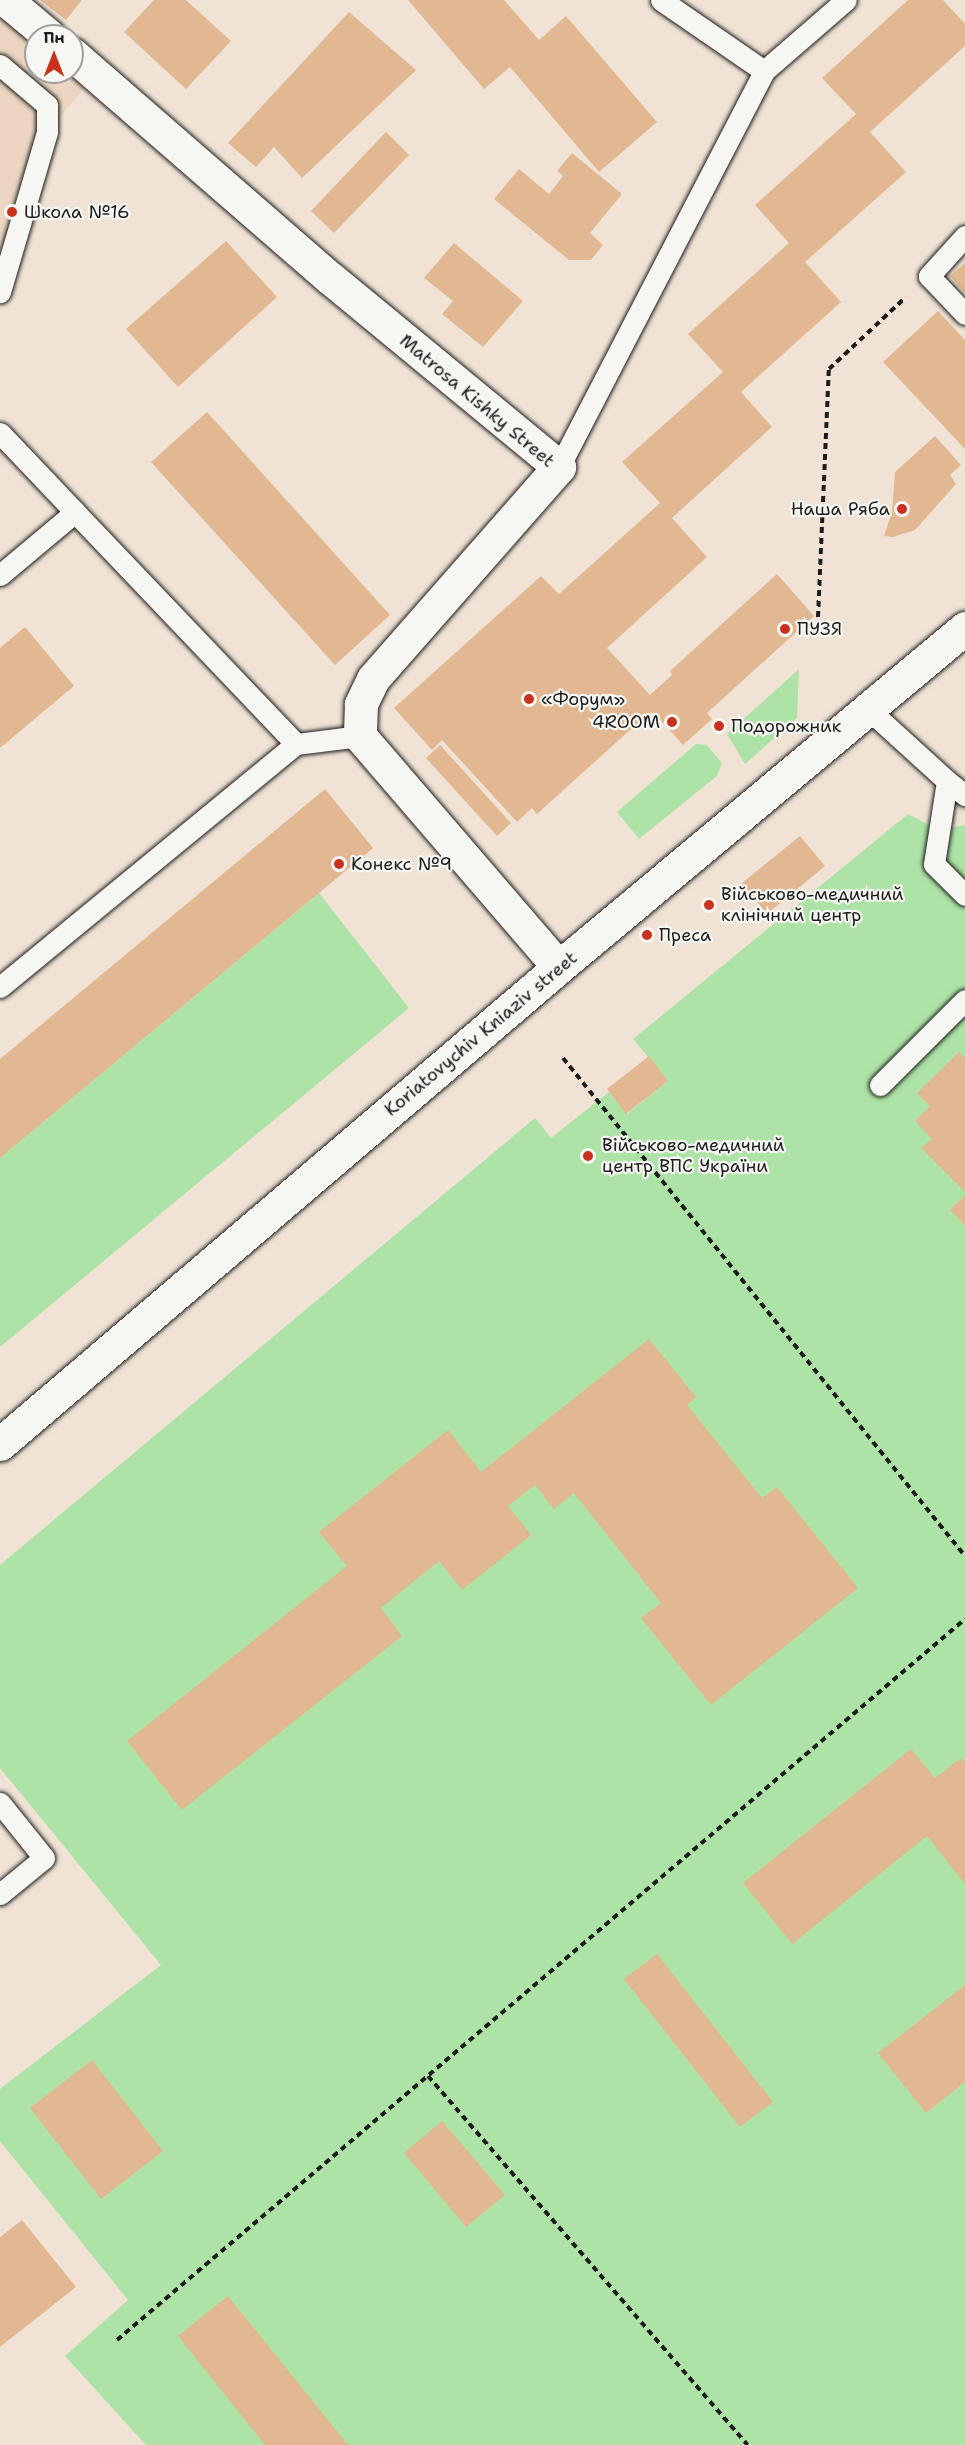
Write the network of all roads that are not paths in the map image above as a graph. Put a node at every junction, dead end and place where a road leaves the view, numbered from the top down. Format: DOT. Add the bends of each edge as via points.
graph roads {
  1 [pos="6,0"];
  2 [pos="661,0"];
  3 [pos="846,0"];
  4 [pos="35,24"];
  5 [pos="84,64"];
  6 [pos="0,65"];
  7 [pos="764,71"];
  8 [pos="965,236"];
  9 [pos="0,292"];
  10 [pos="965,314"];
  11 [pos="0,433"];
  12 [pos="559,467"];
  13 [pos="75,512"];
  14 [pos="0,575"];
  15 [pos="965,628"];
  16 [pos="868,709"];
  17 [pos="360,736"];
  18 [pos="296,744"];
  19 [pos="946,782"];
  20 [pos="965,795"];
  21 [pos="965,895"];
  22 [pos="559,967"];
  23 [pos="0,987"];
  24 [pos="965,1000"];
  25 [pos="879,1085"];
  26 [pos="0,1444"];
  27 [pos="0,1803"];
  28 [pos="0,1894"];
  1 -- 4 [label="street"];
  2 -- 7 [label="lane"];
  3 -- 7 [label="lane"];
  5 -- 12 [label="street, Matrosa Kishky Street" via="330,278"];
  6 -- 9 [label="lane" via="47,105 47,132"];
  7 -- 12 [label="lane"];
  8 -- 10 [label="lane" via="929,276"];
  11 -- 13 [label="lane"];
  12 -- 17 [label="street, Matrosa Kishky Street" via="373,679 361,704"];
  13 -- 14 [label="lane"];
  13 -- 18 [label="lane"];
  15 -- 16 [label="street, Koriatovychiv Kniaziv street"];
  16 -- 19 [label="lane"];
  16 -- 22 [label="street, Koriatovychiv Kniaziv street"];
  17 -- 18 [label="lane"];
  17 -- 22 [label="street"];
  18 -- 23 [label="lane"];
  19 -- 20 [label="lane"];
  19 -- 21 [label="lane" via="934,864"];
  22 -- 26 [label="street, Koriatovychiv Kniaziv street"];
  24 -- 25 [label="lane"];
  27 -- 28 [label="lane" via="44,1858"];
}
